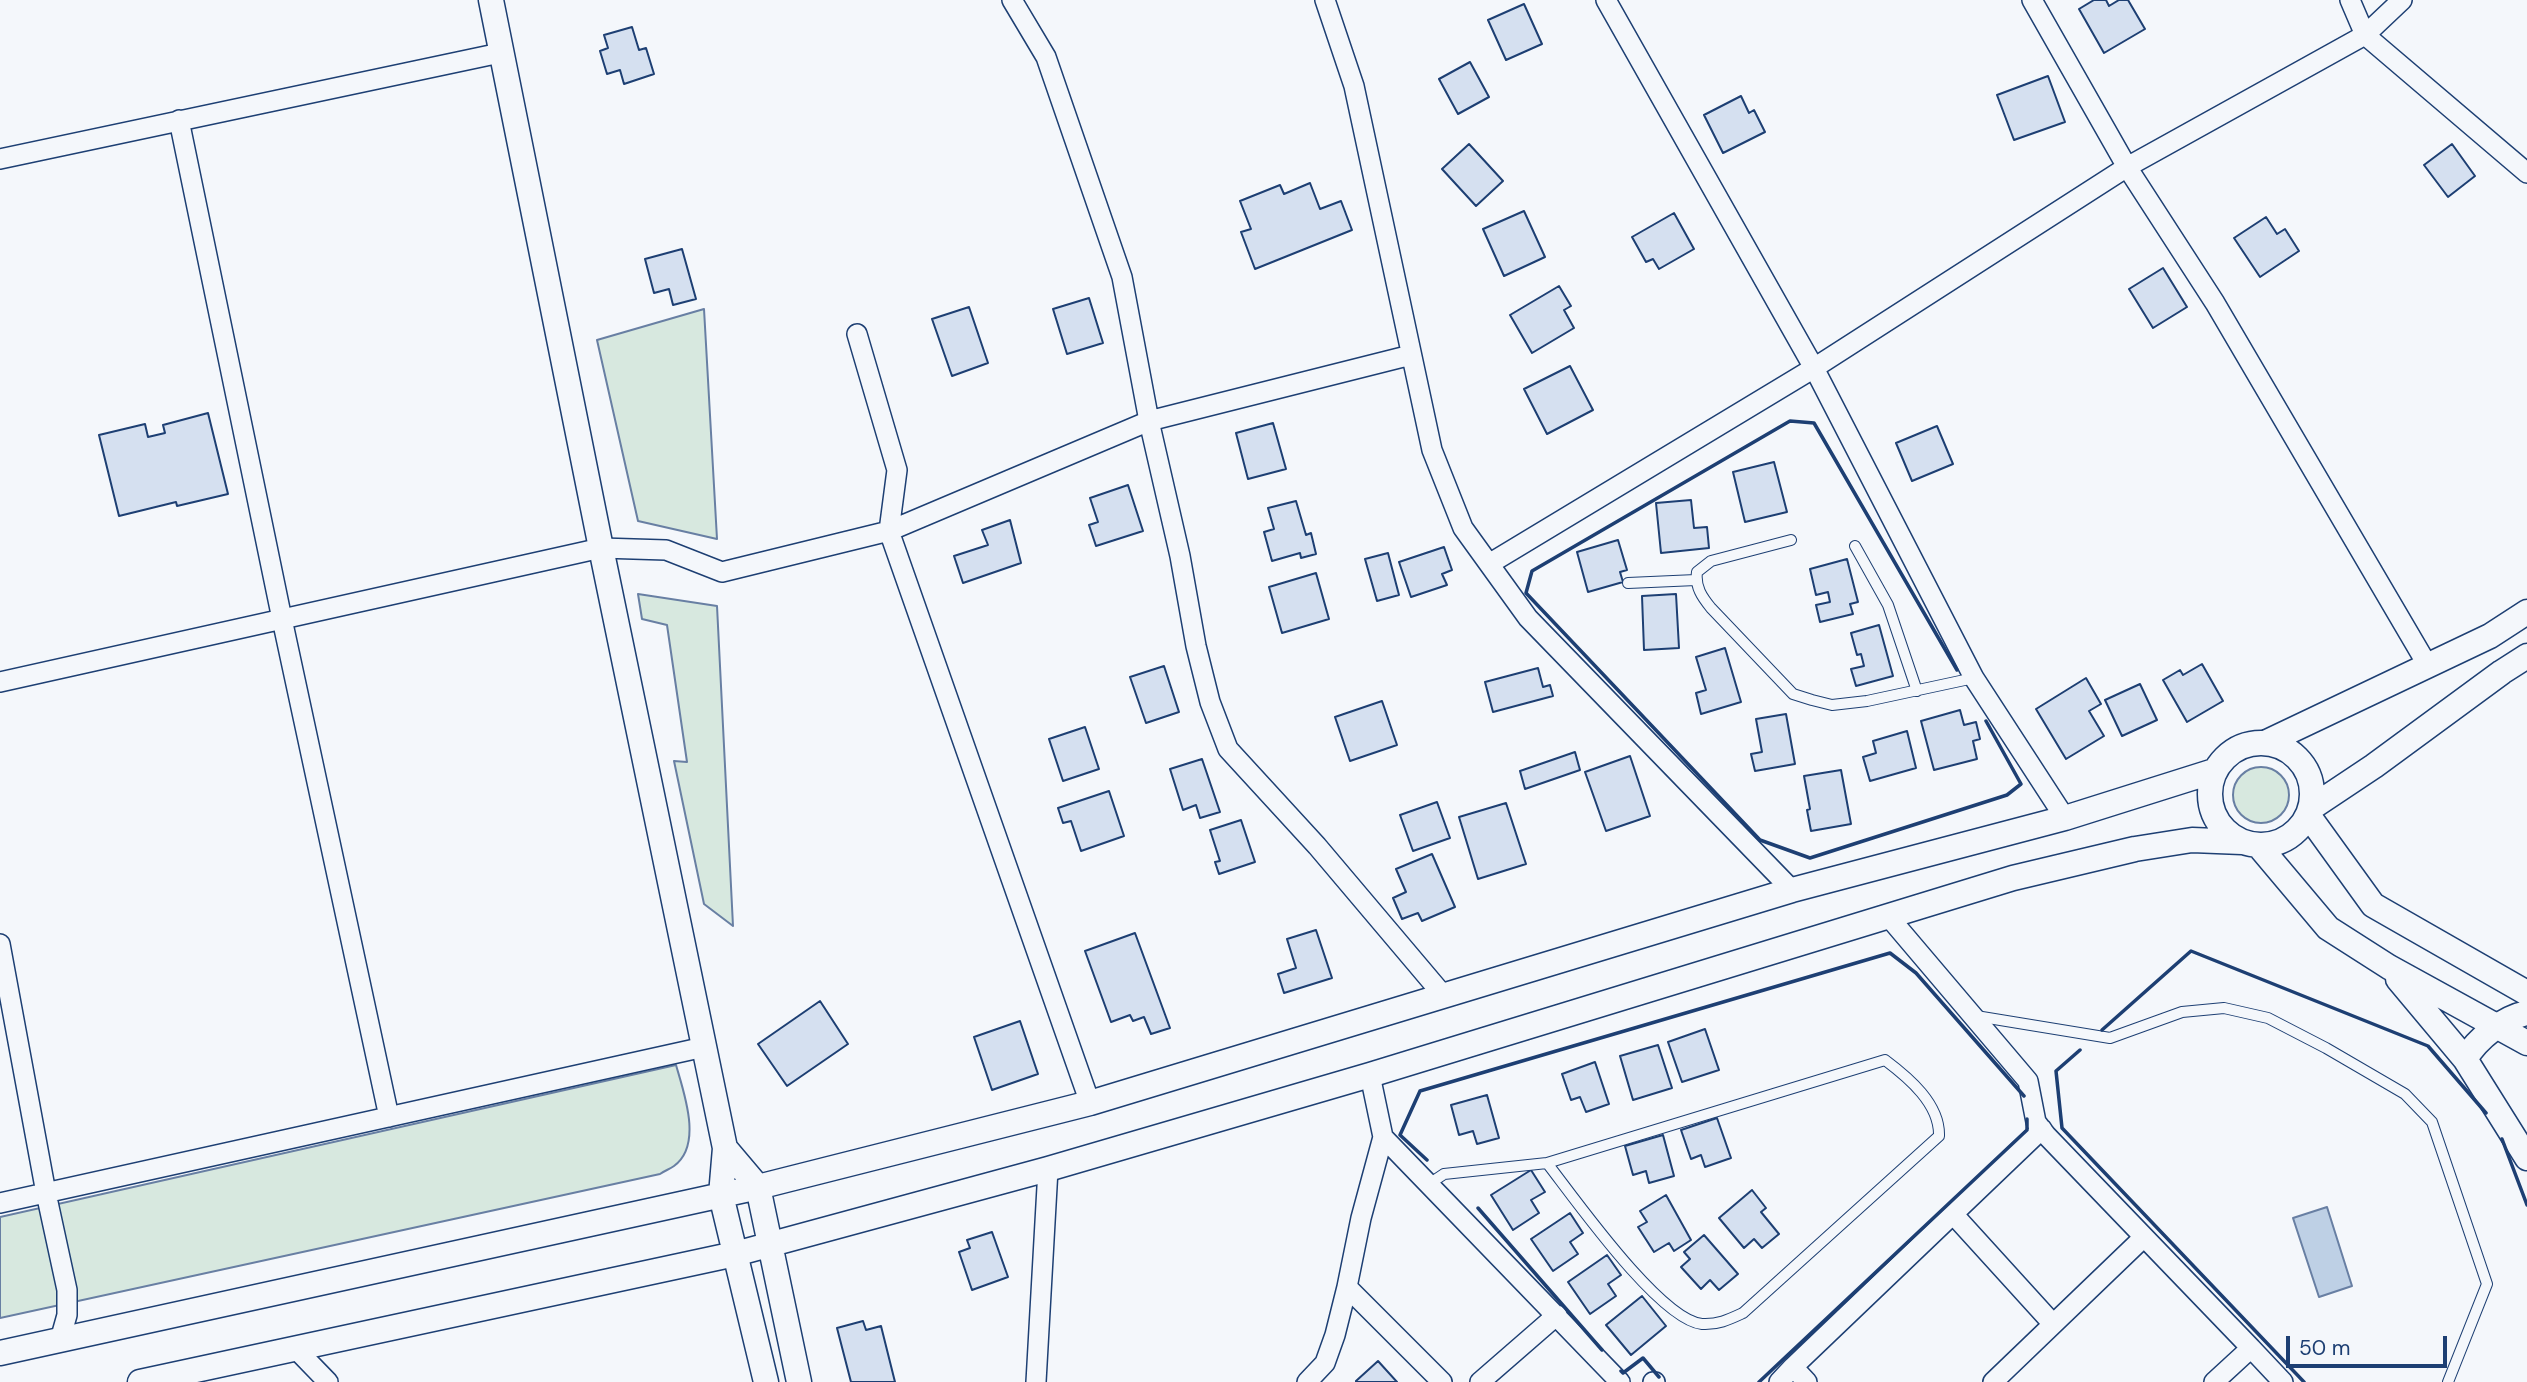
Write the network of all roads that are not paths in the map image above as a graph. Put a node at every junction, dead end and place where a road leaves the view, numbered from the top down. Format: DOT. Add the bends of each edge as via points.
graph roads {
  1 [pos="491,0"];
  2 [pos="1012,0"];
  3 [pos="1325,0"];
  4 [pos="1606,0"];
  5 [pos="2032,0"];
  6 [pos="2350,0"];
  7 [pos="2402,0"];
  8 [pos="2365,35"];
  9 [pos="500,53"];
  10 [pos="179,120"];
  11 [pos="0,159"];
  12 [pos="2127,167"];
  13 [pos="2527,173"];
  14 [pos="857,334"];
  15 [pos="1411,355"];
  16 [pos="1814,368"];
  17 [pos="1149,421"];
  18 [pos="890,531"];
  19 [pos="1791,540"];
  20 [pos="1855,545"];
  21 [pos="601,548"];
  22 [pos="1489,564"];
  23 [pos="1696,580"];
  24 [pos="1628,583"];
  25 [pos="2527,612"];
  26 [pos="282,620"];
  27 [pos="2527,656"];
  28 [pos="2428,666"];
  29 [pos="1974,678"];
  30 [pos="0,682"];
  31 [pos="1917,691"];
  32 [pos="2267,742"];
  33 [pos="2214,771"];
  34 [pos="2309,811"];
  35 [pos="2065,818"];
  36 [pos="2251,844"];
  37 [pos="1792,890"];
  38 [pos="1888,916"];
  39 [pos="0,944"];
  40 [pos="2389,967"];
  41 [pos="2527,993"];
  42 [pos="1443,995"];
  43 [pos="2527,1013"];
  44 [pos="1972,1015"];
  45 [pos="2496,1027"];
  46 [pos="2527,1043"];
  47 [pos="704,1047"];
  48 [pos="2465,1059"];
  49 [pos="1370,1075"];
  50 [pos="1090,1103"];
  51 [pos="389,1117"];
  52 [pos="2042,1129"];
  53 [pos="1383,1137"];
  54 [pos="725,1148"];
  55 [pos="2527,1157"];
  56 [pos="1547,1163"];
  57 [pos="1048,1168"];
  58 [pos="1429,1184"];
  59 [pos="758,1187"];
  60 [pos="46,1193"];
  61 [pos="722,1195"];
  62 [pos="0,1203"];
  63 [pos="1953,1214"];
  64 [pos="2144,1237"];
  65 [pos="770,1244"];
  66 [pos="735,1254"];
  67 [pos="1347,1287"];
  68 [pos="1557,1315"];
  69 [pos="2053,1324"];
  70 [pos="60,1339"];
  71 [pos="2251,1348"];
  72 [pos="297,1350"];
  73 [pos="0,1353"];
  74 [pos="1793,1367"];
  75 [pos="166,1379"];
  76 [pos="139,1382"];
  77 [pos="328,1382"];
  78 [pos="766,1382"];
  79 [pos="799,1382"];
  80 [pos="1036,1382"];
  81 [pos="1307,1382"];
  82 [pos="1442,1382"];
  83 [pos="1480,1382"];
  84 [pos="1620,1382"];
  85 [pos="1779,1382"];
  86 [pos="1807,1382"];
  87 [pos="1993,1382"];
  88 [pos="2214,1382"];
  89 [pos="2283,1382"];
  90 [pos="2448,1382"];
  1 -- 9 [label="street"];
  2 -- 17 [label="street" via="1046,57 1118,265"];
  3 -- 15 [label="street" via="1354,86"];
  4 -- 16 [label="street"];
  5 -- 12 [label="street"];
  6 -- 8 [label="street"];
  7 -- 8 [label="street"];
  8 -- 12 [label="street"];
  8 -- 13 [label="street"];
  9 -- 10 [label="street"];
  9 -- 21 [label="street"];
  10 -- 11 [label="street"];
  10 -- 26 [label="street"];
  12 -- 16 [label="street"];
  12 -- 28 [label="street" via="2215,303"];
  14 -- 18 [label="street" via="897,470"];
  15 -- 17 [label="street"];
  15 -- 22 [label="street" via="1432,450 1463,528"];
  16 -- 22 [label="street"];
  16 -- 29 [label="street"];
  17 -- 18 [label="street"];
  17 -- 42 [label="street" via="1196,646 1228,749"];
  18 -- 21 [label="street" via="722,572 666,550"];
  18 -- 50 [label="street"];
  19 -- 23 [label="lane" via="1712,561 1698,572"];
  20 -- 31 [label="lane" via="1888,605"];
  21 -- 26 [label="street"];
  21 -- 47 [label="street"];
  22 -- 37 [label="street" via="1528,618"];
  23 -- 24 [label="lane"];
  23 -- 31 [label="lane" via="1706,602 1793,694 1832,705"];
  25 -- 28 [label="street"];
  26 -- 30 [label="street"];
  26 -- 51 [label="street"];
  27 -- 34 [label="street"];
  28 -- 32 [label="street"];
  29 -- 31 [label="lane"];
  29 -- 35 [label="street"];
  32 -- 33 [label="street" via="2236,748"];
  32 -- 34 [label="street" via="2298,758 2308,773 2313,790"];
  33 -- 35 [label="street"];
  33 -- 36 [label="street" via="2210,805 2217,821 2228,834"];
  34 -- 36 [label="street" via="2291,836 2276,844"];
  34 -- 41 [label="street" via="2373,905"];
  35 -- 37 [label="street"];
  36 -- 38 [label="street" via="2192,840 2135,849 2013,878"];
  36 -- 40 [label="street" via="2328,928"];
  37 -- 42 [label="street"];
  38 -- 44 [label="street"];
  38 -- 49 [label="street"];
  39 -- 60 [label="street"];
  40 -- 45 [label="street"];
  40 -- 48 [label="street"];
  42 -- 50 [label="street"];
  43 -- 45 [label="street"];
  44 -- 52 [label="street" via="2028,1081 2036,1122"];
  44 -- 90 [label="lane" via="2110,1038 2182,1013 2224,1008 2268,1018 2405,1094 2432,1122 2487,1284"];
  45 -- 46 [label="street"];
  45 -- 48 [label="street"];
  47 -- 51 [label="street"];
  47 -- 54 [label="street"];
  48 -- 55 [label="street"];
  49 -- 53 [label="street"];
  49 -- 57 [label="street"];
  50 -- 59 [label="street"];
  51 -- 60 [label="street"];
  52 -- 63 [label="street"];
  52 -- 64 [label="street"];
  53 -- 58 [label="street"];
  53 -- 67 [label="street"];
  54 -- 59 [label="street"];
  54 -- 61 [label="street"];
  56 -- 56 [label="lane" via="1885,1060 1931,1105 1940,1122 1939,1136 1743,1313 1720,1323 1701,1324 1684,1318 1648,1289"];
  56 -- 58 [label="lane" via="1444,1174"];
  57 -- 65 [label="street"];
  57 -- 80 [label="street"];
  58 -- 68 [label="street"];
  59 -- 61 [label="street"];
  59 -- 65 [label="street"];
  60 -- 62 [label="street"];
  60 -- 70 [label="street" via="67,1290 67,1315"];
  61 -- 66 [label="street"];
  61 -- 70 [label="street"];
  63 -- 69 [label="street"];
  63 -- 74 [label="street"];
  64 -- 69 [label="street"];
  64 -- 71 [label="street"];
  65 -- 66 [label="street"];
  65 -- 79 [label="street"];
  66 -- 72 [label="street"];
  66 -- 78 [label="street"];
  67 -- 81 [label="street" via="1325,1363"];
  67 -- 82 [label="street"];
  68 -- 83 [label="street"];
  68 -- 84 [label="street"];
  69 -- 87 [label="street"];
  70 -- 73 [label="street"];
  71 -- 88 [label="street"];
  71 -- 89 [label="street"];
  72 -- 75 [label="street"];
  72 -- 77 [label="street"];
  74 -- 85 [label="street"];
  74 -- 86 [label="street"];
  75 -- 76 [label="street"];
}
